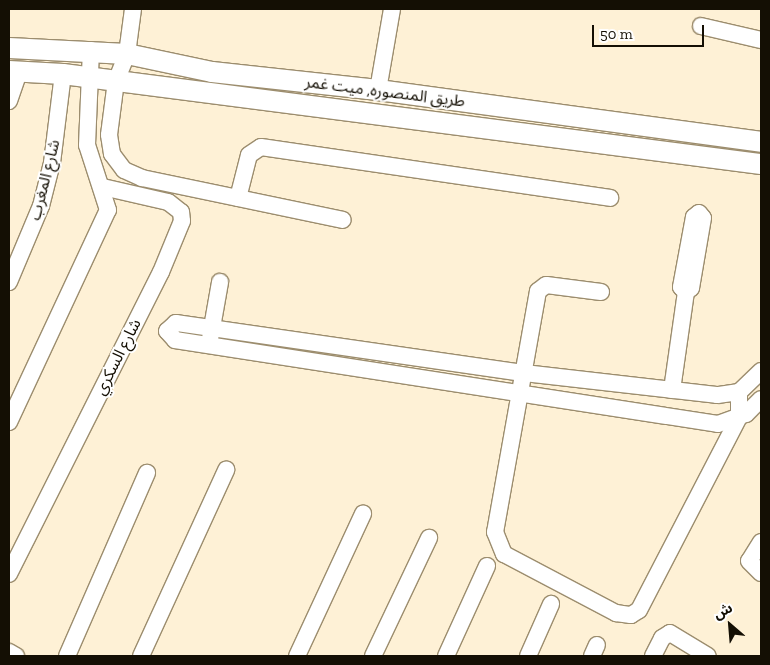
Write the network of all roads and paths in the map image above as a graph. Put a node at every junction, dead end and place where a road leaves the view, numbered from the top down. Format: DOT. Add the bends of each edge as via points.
graph roads {
  1 [pos="133,9"];
  2 [pos="392,9"];
  3 [pos="701,26"];
  4 [pos="761,40"];
  5 [pos="9,48"];
  6 [pos="91,50"];
  7 [pos="127,54"];
  8 [pos="14,72"];
  9 [pos="63,74"];
  10 [pos="88,77"];
  11 [pos="116,81"];
  12 [pos="378,90"];
  13 [pos="9,101"];
  14 [pos="761,142"];
  15 [pos="761,164"];
  16 [pos="103,187"];
  17 [pos="238,198"];
  18 [pos="610,198"];
  19 [pos="343,220"];
  20 [pos="9,282"];
  21 [pos="220,282"];
  22 [pos="601,292"];
  23 [pos="686,292"];
  24 [pos="212,328"];
  25 [pos="278,338"];
  26 [pos="209,346"];
  27 [pos="382,353"];
  28 [pos="274,356"];
  29 [pos="379,371"];
  30 [pos="761,371"];
  31 [pos="523,373"];
  32 [pos="672,390"];
  33 [pos="520,392"];
  34 [pos="739,392"];
  35 [pos="761,399"];
  36 [pos="739,417"];
  37 [pos="9,422"];
  38 [pos="226,470"];
  39 [pos="147,473"];
  40 [pos="363,514"];
  41 [pos="429,538"];
  42 [pos="761,542"];
  43 [pos="487,566"];
  44 [pos="761,573"];
  45 [pos="9,574"];
  46 [pos="551,604"];
  47 [pos="9,652"];
  48 [pos="16,656"];
  49 [pos="67,656"];
  50 [pos="141,656"];
  51 [pos="297,656"];
  52 [pos="373,656"];
  53 [pos="446,656"];
  54 [pos="528,656"];
  55 [pos="653,656"];
  56 [pos="708,656"];
  1 -- 7 [label="street"];
  2 -- 12 [label="street"];
  3 -- 4 [label="street"];
  5 -- 6 [label="main road, طريق المنصوره, ميت غمر"];
  6 -- 7 [label="main road, طريق المنصوره, ميت غمر"];
  6 -- 10 [label="street"];
  7 -- 11 [label="street"];
  7 -- 12 [label="main road, طريق المنصوره, ميت غمر" via="212,72"];
  8 -- 9 [label="main road, طريق المنصوره, ميت غمر"];
  8 -- 13 [label="street"];
  9 -- 10 [label="main road, طريق المنصوره, ميت غمر"];
  9 -- 20 [label="street, شارع المغرب" via="53,154 41,206"];
  10 -- 11 [label="main road, طريق المنصوره, ميت غمر"];
  10 -- 16 [label="street" via="87,145"];
  11 -- 15 [label="main road, طريق المنصوره, ميت غمر"];
  11 -- 17 [label="street" via="110,145 124,170 142,178"];
  12 -- 14 [label="main road, طريق المنصوره, ميت غمر"];
  16 -- 37 [label="street" via="108,210 105,222"];
  16 -- 45 [label="street, شارع السكري" via="168,202 181,212 182,221 161,272"];
  17 -- 18 [label="street" via="248,155 261,147"];
  17 -- 19 [label="street"];
  21 -- 24 [label="street"];
  22 -- 31 [label="street" via="546,285 538,290"];
  23 -- 32 [label="street"];
  24 -- 25 [label="street"];
  24 -- 26 [label="street"];
  24 -- 26 [label="street" via="176,323 167,332 175,340"];
  25 -- 27 [label="street"];
  25 -- 28 [label="street"];
  26 -- 28 [label="street"];
  27 -- 29 [label="street"];
  27 -- 31 [label="street"];
  28 -- 29 [label="street"];
  29 -- 33 [label="street"];
  30 -- 34 [label="street"];
  31 -- 32 [label="street"];
  31 -- 33 [label="street"];
  32 -- 34 [label="street" via="717,395"];
  33 -- 36 [label="street" via="718,424"];
  33 -- 36 [label="street" via="496,542 510,558 622,615 631,615 647,602"];
  34 -- 36 [label="street"];
  35 -- 36 [label="street"];
  38 -- 50 [label="street"];
  39 -- 49 [label="street"];
  40 -- 51 [label="street"];
  41 -- 52 [label="street"];
  42 -- 44 [label="street" via="749,564"];
  43 -- 53 [label="street"];
  46 -- 54 [label="street"];
  47 -- 48 [label="street"];
  55 -- 56 [label="street" via="662,638 670,633"];
}
